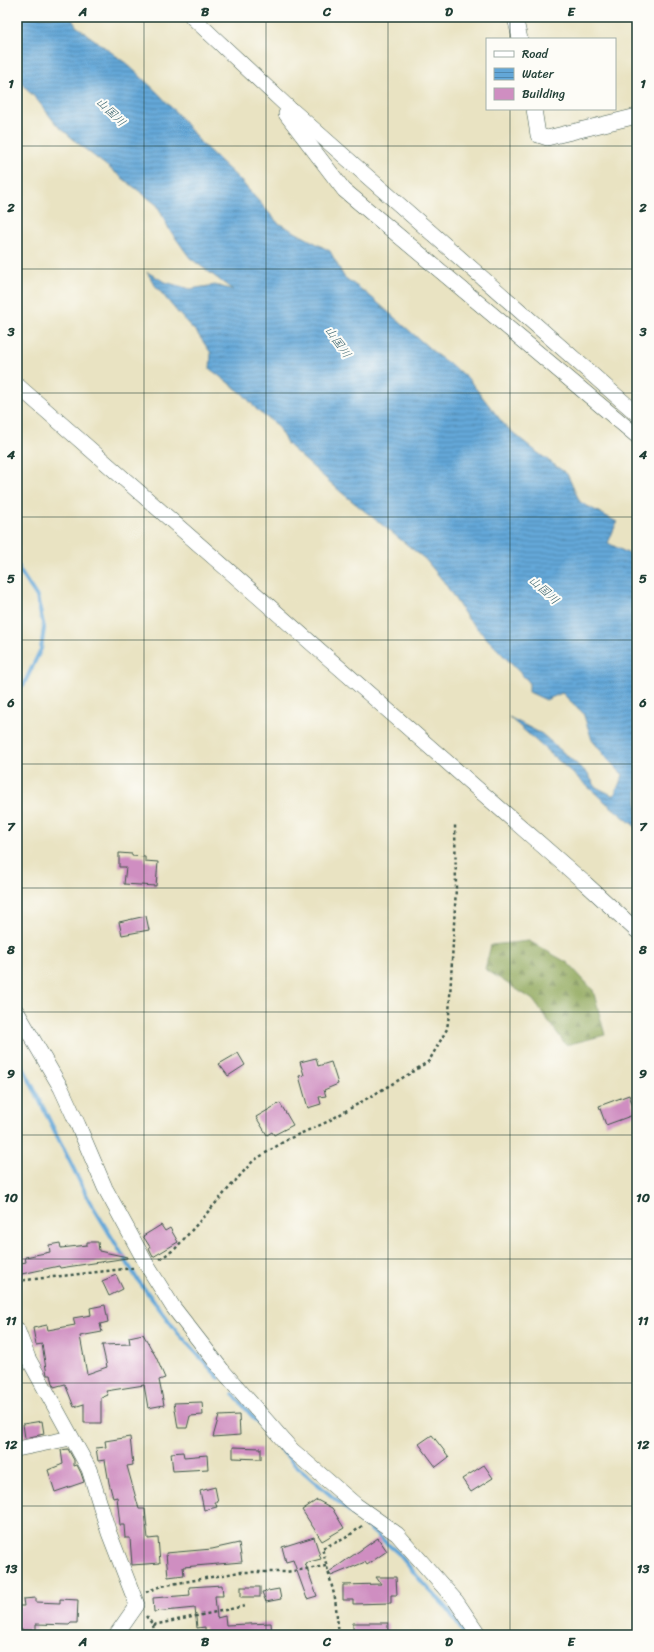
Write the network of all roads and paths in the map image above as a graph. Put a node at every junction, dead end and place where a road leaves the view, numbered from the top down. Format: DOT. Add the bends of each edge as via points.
graph roads {
  1 [pos="192,17"];
  2 [pos="515,17"];
  3 [pos="520,38"];
  4 [pos="289,108"];
  5 [pos="534,110"];
  6 [pos="637,116"];
  7 [pos="17,385"];
  8 [pos="637,414"];
  9 [pos="637,436"];
  10 [pos="455,825"];
  11 [pos="637,931"];
  12 [pos="17,1012"];
  13 [pos="148,1267"];
  14 [pos="17,1281"];
  15 [pos="17,1329"];
  16 [pos="71,1438"];
  17 [pos="17,1449"];
  18 [pos="374,1518"];
  19 [pos="326,1566"];
  20 [pos="135,1601"];
  21 [pos="245,1606"];
  22 [pos="153,1625"];
  23 [pos="116,1635"];
  24 [pos="155,1635"];
  25 [pos="339,1635"];
  26 [pos="479,1635"];
  1 -- 4 [label="street"];
  2 -- 3 [label="street"];
  4 -- 8 [label="street"];
  4 -- 9 [label="street" via="286,114 344,190"];
  5 -- 6 [label="street" via="538,135 547,138"];
  7 -- 11 [label="street" via="580,878"];
  10 -- 13 [label="path" via="456,888 449,1015 446,1029 429,1060 327,1122 288,1140 253,1161 175,1249"];
  12 -- 13 [label="street" via="61,1088 104,1188"];
  13 -- 14 [label="path"];
  13 -- 18 [label="street" via="173,1307 222,1370 292,1450"];
  15 -- 16 [label="street" via="28,1358"];
  16 -- 17 [label="street"];
  16 -- 20 [label="street" via="89,1469 109,1533"];
  18 -- 19 [label="path" via="344,1539 322,1548"];
  18 -- 26 [label="street" via="397,1534 456,1602"];
  19 -- 20 [label="path" via="286,1572 240,1572 161,1586"];
  19 -- 25 [label="path" via="335,1598"];
  20 -- 22 [label="path"];
  20 -- 23 [label="street"];
  21 -- 22 [label="path"];
  22 -- 24 [label="path"];
}
